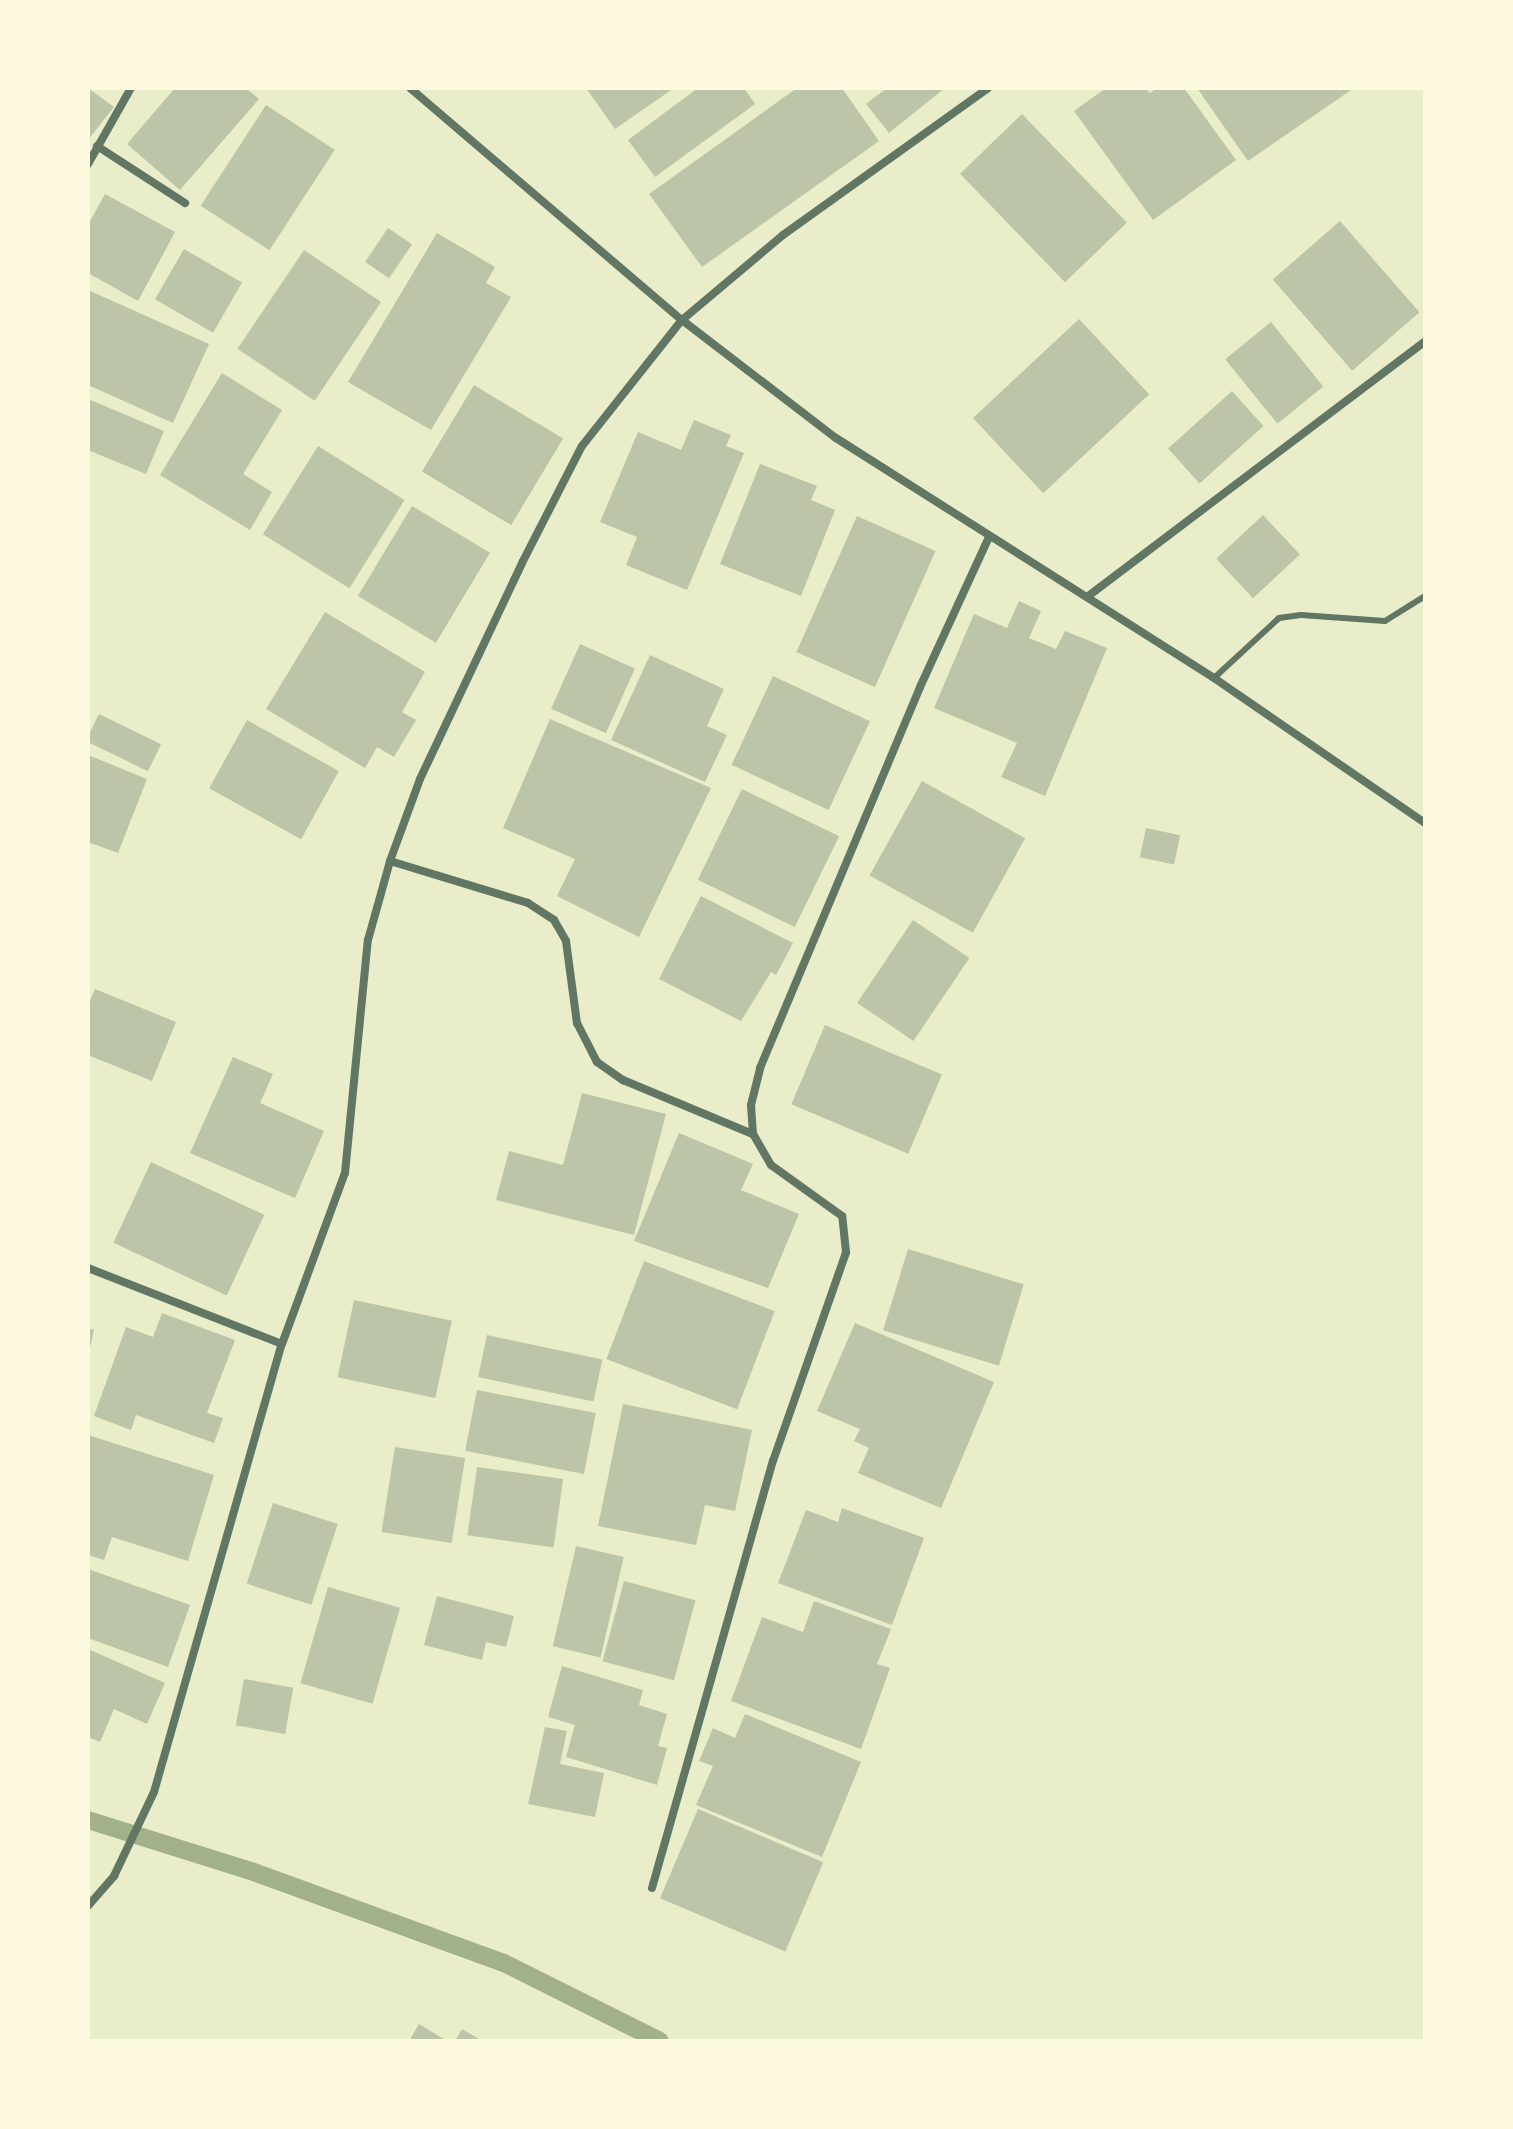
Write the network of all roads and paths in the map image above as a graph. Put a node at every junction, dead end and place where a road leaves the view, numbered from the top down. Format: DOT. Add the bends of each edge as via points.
graph roads {
  1 [pos="131,88"];
  2 [pos="410,88"];
  3 [pos="988,88"];
  4 [pos="97,146"];
  5 [pos="88,164"];
  6 [pos="185,203"];
  7 [pos="682,320"];
  8 [pos="1425,341"];
  9 [pos="989,537"];
  10 [pos="1425,596"];
  11 [pos="1087,597"];
  12 [pos="1214,678"];
  13 [pos="1425,823"];
  14 [pos="390,861"];
  15 [pos="753,1134"];
  16 [pos="88,1268"];
  17 [pos="282,1344"];
  18 [pos="652,1888"];
  19 [pos="88,1906"];
  1 -- 4 [label="street"];
  2 -- 7 [label="street"];
  3 -- 7 [label="street" via="783,235"];
  4 -- 5 [label="street"];
  4 -- 6 [label="street"];
  7 -- 9 [label="street" via="836,438"];
  7 -- 14 [label="street" via="582,446 420,779"];
  8 -- 11 [label="street"];
  9 -- 11 [label="street"];
  9 -- 15 [label="street" via="760,1068 751,1105"];
  10 -- 12 [label="lane" via="1385,621 1279,618"];
  11 -- 12 [label="street"];
  12 -- 13 [label="street"];
  14 -- 15 [label="street" via="528,903 554,920 566,941 577,1023 597,1062 623,1080"];
  14 -- 17 [label="street" via="368,940 345,1173"];
  15 -- 18 [label="street" via="771,1165 842,1216 846,1252 773,1461"];
  16 -- 17 [label="street"];
  17 -- 19 [label="street" via="154,1792 114,1876"];
}
